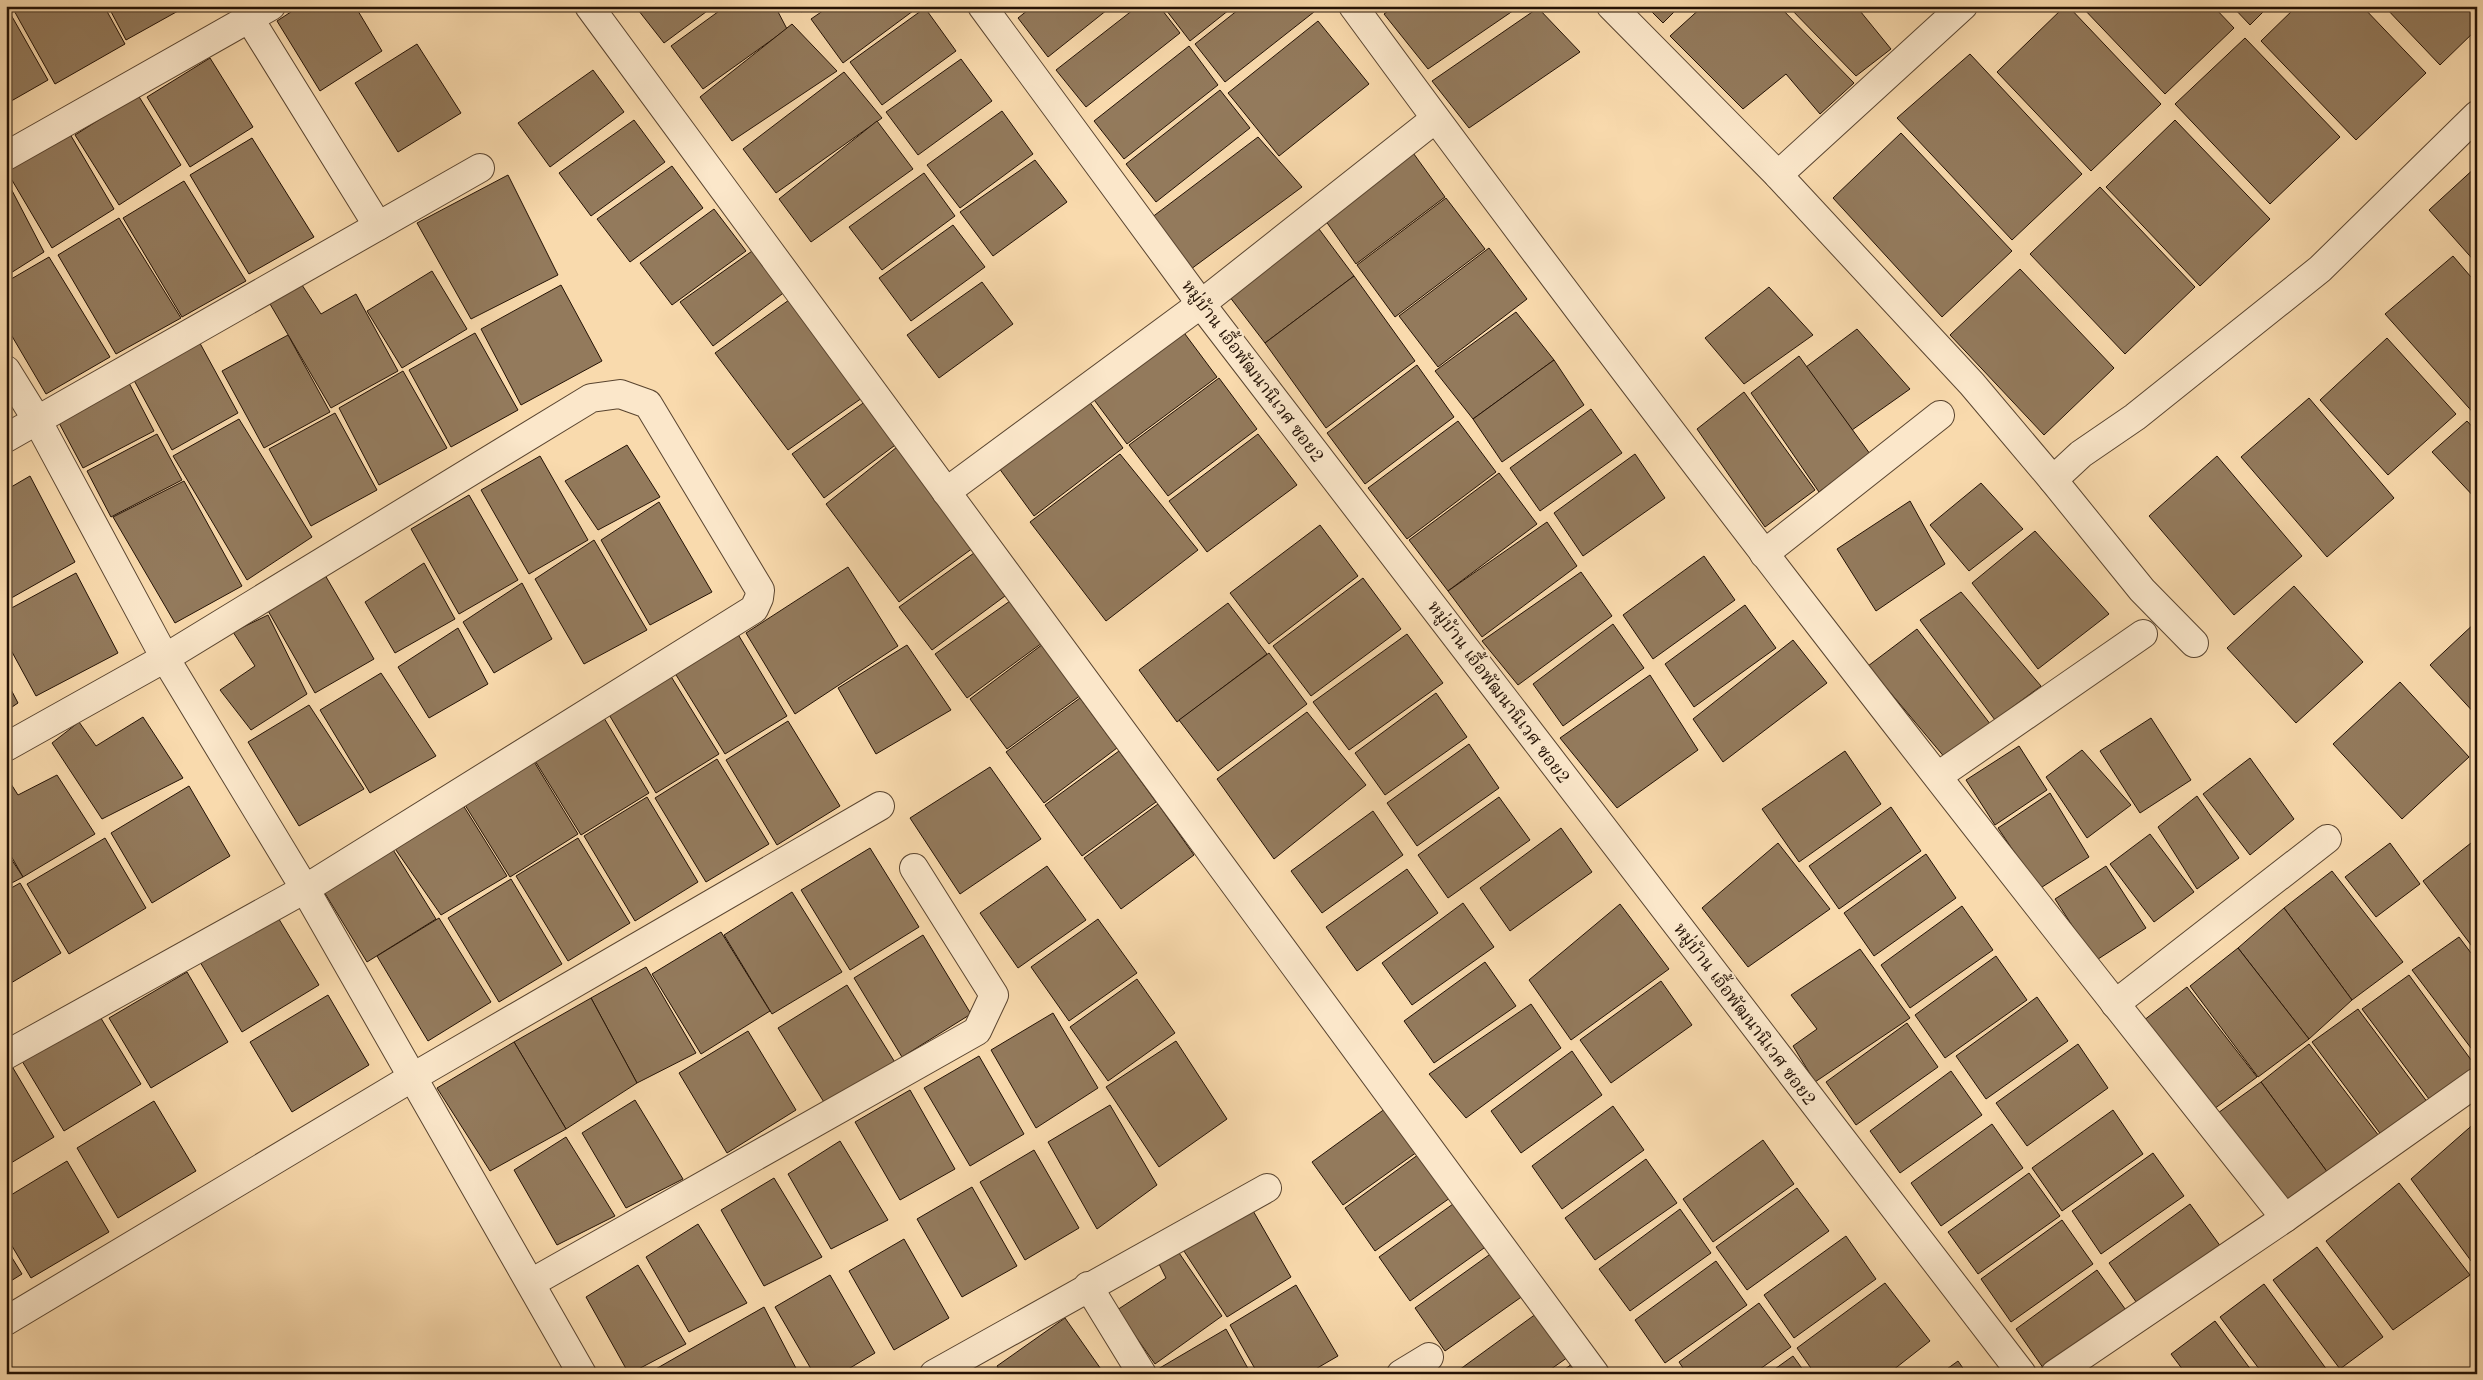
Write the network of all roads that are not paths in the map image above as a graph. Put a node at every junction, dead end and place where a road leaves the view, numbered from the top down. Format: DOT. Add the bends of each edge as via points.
graph roads {
  1 [pos="589,6"];
  2 [pos="982,6"];
  3 [pos="1353,6"];
  4 [pos="1611,6"];
  5 [pos="1963,6"];
  6 [pos="260,12"];
  7 [pos="2477,115"];
  8 [pos="1435,118"];
  9 [pos="6,156"];
  10 [pos="480,168"];
  11 [pos="1778,176"];
  12 [pos="378,226"];
  13 [pos="1201,304"];
  14 [pos="6,370"];
  15 [pos="1940,415"];
  16 [pos="37,420"];
  17 [pos="6,438"];
  18 [pos="2053,480"];
  19 [pos="946,492"];
  20 [pos="1764,554"];
  21 [pos="2143,634"];
  22 [pos="2194,643"];
  23 [pos="165,658"];
  24 [pos="6,747"];
  25 [pos="1938,776"];
  26 [pos="880,806"];
  27 [pos="2327,838"];
  28 [pos="914,868"];
  29 [pos="305,888"];
  30 [pos="2115,1004"];
  31 [pos="6,1055"];
  32 [pos="413,1077"];
  33 [pos="2477,1082"];
  34 [pos="1267,1188"];
  35 [pos="2285,1218"];
  36 [pos="530,1283"];
  37 [pos="1088,1286"];
  38 [pos="6,1321"];
  39 [pos="1429,1357"];
  40 [pos="582,1374"];
  41 [pos="934,1374"];
  42 [pos="1142,1374"];
  43 [pos="1401,1374"];
  44 [pos="1595,1374"];
  45 [pos="2022,1374"];
  46 [pos="2055,1374"];
  1 -- 19 [label="street"];
  2 -- 13 [label="street, หมู่บ้าน เอื้อพัฒนานิเวศ ซอย2"];
  3 -- 8 [label="street"];
  4 -- 11 [label="street"];
  5 -- 11 [label="street"];
  6 -- 9 [label="street"];
  6 -- 12 [label="street"];
  7 -- 18 [label="street" via="2320,269 2135,417 2081,454"];
  8 -- 13 [label="street"];
  8 -- 20 [label="street"];
  10 -- 12 [label="street"];
  11 -- 18 [label="street" via="1972,384"];
  12 -- 16 [label="street"];
  13 -- 19 [label="street"];
  13 -- 45 [label="street, หมู่บ้าน เอื้อพัฒนานิเวศ ซอย2"];
  14 -- 16 [label="street"];
  15 -- 20 [label="street"];
  16 -- 17 [label="street"];
  16 -- 23 [label="street"];
  18 -- 22 [label="street" via="2142,590"];
  19 -- 44 [label="street"];
  20 -- 25 [label="street"];
  21 -- 25 [label="street"];
  23 -- 24 [label="street"];
  23 -- 29 [label="street"];
  23 -- 29 [label="street" via="591,398 620,394 648,404 760,590 754,609"];
  25 -- 30 [label="street"];
  26 -- 32 [label="street"];
  27 -- 30 [label="street"];
  28 -- 36 [label="street" via="994,996 977,1031"];
  29 -- 31 [label="street"];
  29 -- 32 [label="street"];
  30 -- 35 [label="street"];
  32 -- 36 [label="street"];
  32 -- 38 [label="street"];
  33 -- 35 [label="street"];
  34 -- 37 [label="street"];
  35 -- 46 [label="street"];
  36 -- 40 [label="street"];
  37 -- 41 [label="street"];
  37 -- 42 [label="street"];
  39 -- 43 [label="street"];
}
